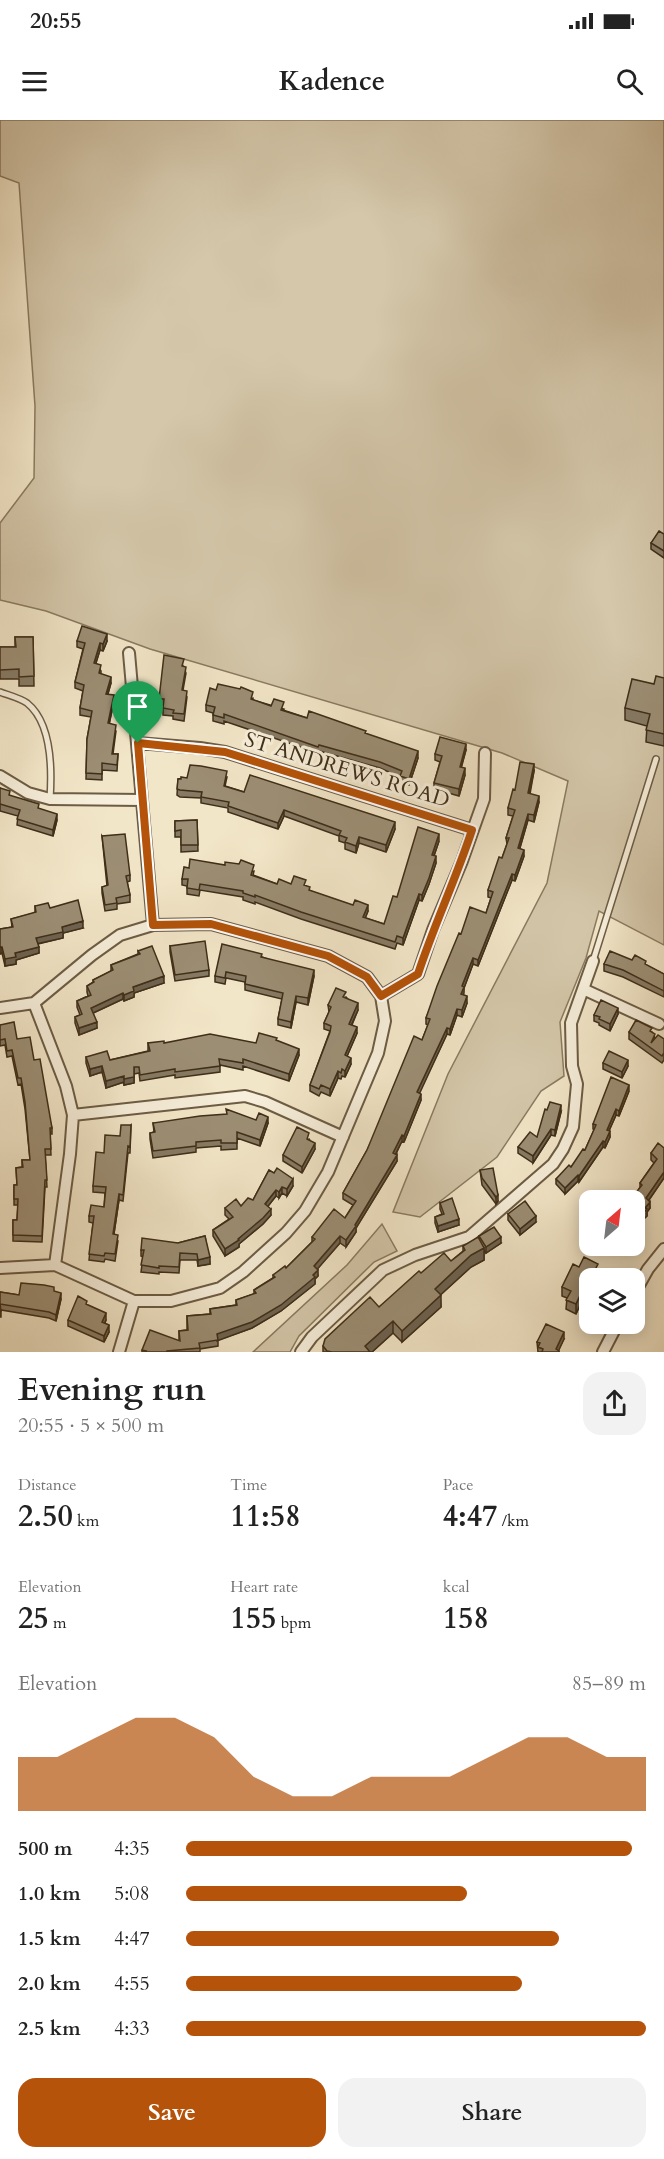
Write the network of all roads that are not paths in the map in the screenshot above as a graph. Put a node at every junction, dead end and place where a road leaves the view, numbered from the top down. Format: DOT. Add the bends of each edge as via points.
graph roads {
  1 [pos="129,653"];
  2 [pos="0,692"];
  3 [pos="138,743"];
  4 [pos="485,753"];
  5 [pos="656,759"];
  6 [pos="0,776"];
  7 [pos="50,799"];
  8 [pos="142,800"];
  9 [pos="472,830"];
  10 [pos="153,925"];
  11 [pos="593,961"];
  12 [pos="583,989"];
  13 [pos="381,996"];
  14 [pos="34,1003"];
  15 [pos="0,1008"];
  16 [pos="659,1024"];
  17 [pos="73,1114"];
  18 [pos="343,1137"];
  19 [pos="664,1249"];
  20 [pos="55,1265"];
  21 [pos="0,1268"];
  22 [pos="645,1274"];
  23 [pos="134,1301"];
  24 [pos="612,1334"];
  25 [pos="119,1352"];
  26 [pos="301,1352"];
  27 [pos="603,1352"];
  1 -- 3 [label="street"];
  2 -- 7 [label="lane" via="27,704 45,734"];
  3 -- 8 [label="street"];
  3 -- 9 [label="street, ST ANDREWS ROAD" via="225,752"];
  4 -- 9 [label="street" via="484,799"];
  5 -- 11 [label="lane"];
  6 -- 7 [label="street" via="28,793"];
  7 -- 8 [label="street"];
  8 -- 10 [label="street"];
  9 -- 13 [label="street" via="418,974"];
  10 -- 13 [label="street" via="211,924 328,956 367,977"];
  10 -- 14 [label="street" via="120,935"];
  11 -- 12 [label="street"];
  12 -- 16 [label="street"];
  12 -- 26 [label="street" via="571,1023 572,1066 577,1084 573,1127 553,1164 469,1237 383,1270"];
  13 -- 18 [label="street" via="385,1021 378,1053"];
  14 -- 15 [label="street"];
  14 -- 17 [label="street"];
  17 -- 18 [label="street" via="245,1096"];
  17 -- 20 [label="street"];
  18 -- 23 [label="street" via="305,1211 243,1272 220,1288 171,1301"];
  19 -- 22 [label="street"];
  20 -- 21 [label="street"];
  20 -- 23 [label="street"];
  23 -- 25 [label="street"];
  24 -- 27 [label="street"];
}
